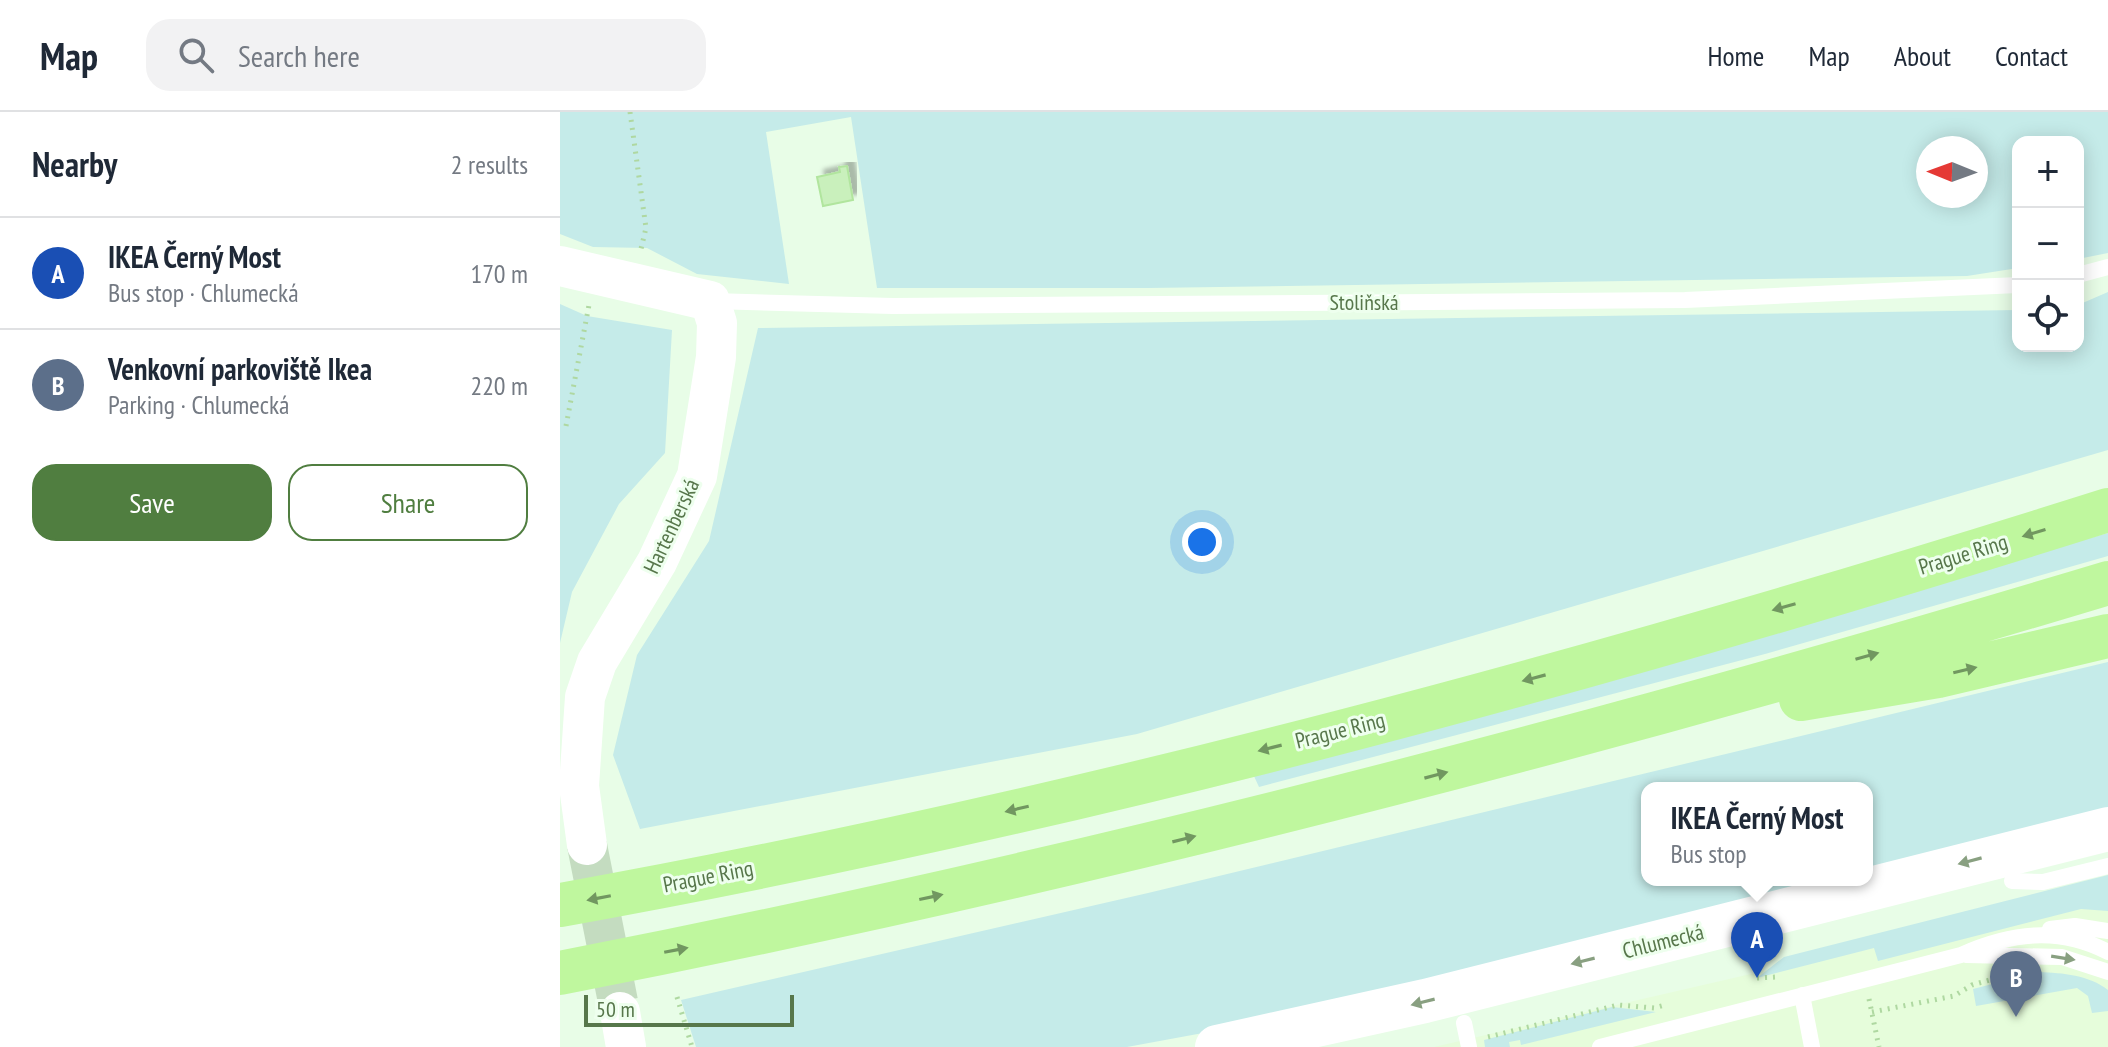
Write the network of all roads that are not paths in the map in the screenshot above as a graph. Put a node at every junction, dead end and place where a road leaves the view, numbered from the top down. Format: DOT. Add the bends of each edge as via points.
graph roads {
  1 [pos="560,266"];
  2 [pos="2108,267"];
  3 [pos="2084,273"];
  4 [pos="2012,285"];
  5 [pos="710,301"];
  6 [pos="2108,510"];
  7 [pos="2108,583"];
  8 [pos="2108,636"];
  9 [pos="1603,730"];
  10 [pos="2108,829"];
  11 [pos="587,845"];
  12 [pos="2108,850"];
  13 [pos="2108,866"];
  14 [pos="2012,881"];
  15 [pos="560,905"];
  16 [pos="2108,931"];
  17 [pos="2023,934"];
  18 [pos="2108,952"];
  19 [pos="1961,955"];
  20 [pos="2108,972"];
  21 [pos="560,973"];
  22 [pos="1802,995"];
  23 [pos="1467,1037"];
  24 [pos="1217,1047"];
  25 [pos="1361,1047"];
  26 [pos="1600,1047"];
  27 [pos="1812,1047"];
  1 -- 5 [label="street"];
  2 -- 3 [label="lane"];
  4 -- 5 [label="lane, Stoliňská" via="1685,300 893,306"];
  5 -- 11 [label="street, Hartenberská" via="717,323 716,357 697,476 657,562 597,662 585,697 579,786"];
  6 -- 15 [label="highway, Prague Ring, one-way" via="1373,722 877,841"];
  9 -- 7 [label="highway, one-way"];
  9 -- 8 [label="highway, one-way" via="1938,676"];
  21 -- 9 [label="highway, one-way" via="1114,855"];
  10 -- 24 [label="main road, Chlumecká, one-way" via="1440,998"];
  12 -- 14 [label="main road, Chlumecká" via="2039,867"];
  13 -- 14 [label="lane" via="2043,882"];
  14 -- 23 [label="main road, Chlumecká"];
  16 -- 17 [label="lane" via="2075,926"];
  17 -- 18 [label="lane" via="2074,939"];
  17 -- 19 [label="lane"];
  19 -- 20 [label="lane, one-way" via="2062,957"];
  19 -- 22 [label="lane"];
  22 -- 26 [label="lane"];
  22 -- 27 [label="lane"];
  23 -- 25 [label="main road, Chlumecká"];
}
